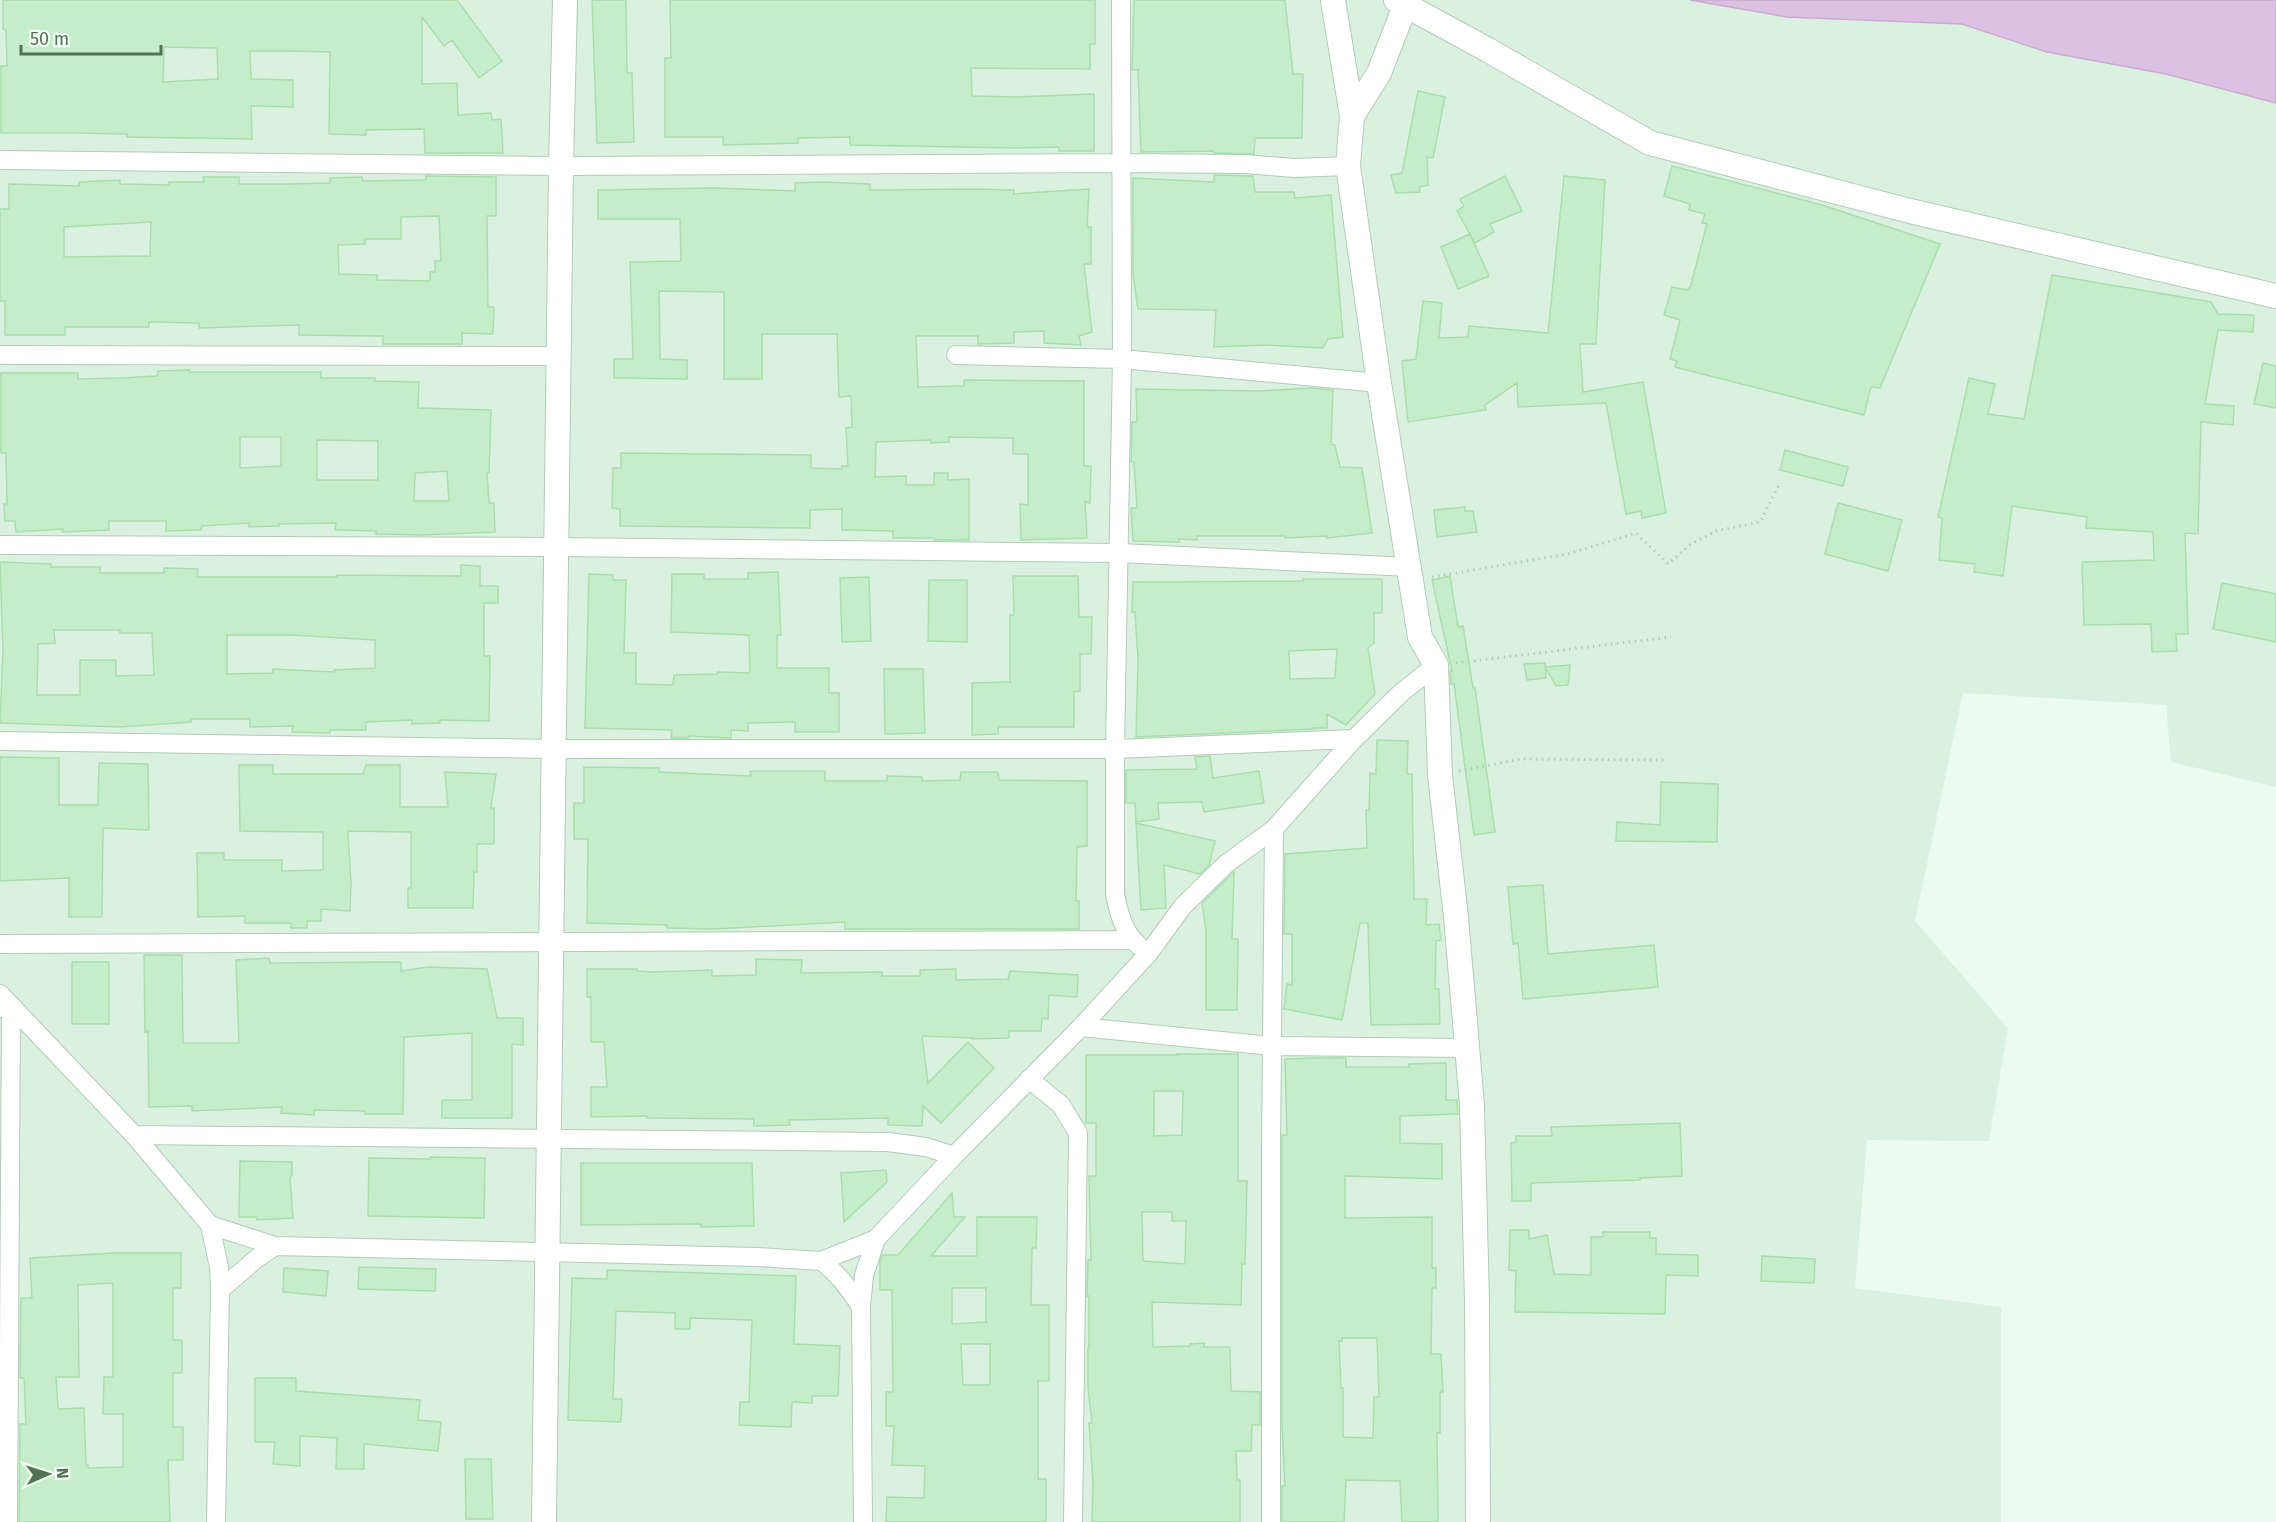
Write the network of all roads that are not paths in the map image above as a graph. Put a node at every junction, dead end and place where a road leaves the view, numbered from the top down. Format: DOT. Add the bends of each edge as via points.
graph roads {
  1 [pos="566,0"];
  2 [pos="1121,0"];
  3 [pos="1333,0"];
  4 [pos="1401,3"];
  5 [pos="1352,116"];
  6 [pos="0,160"];
  7 [pos="1121,163"];
  8 [pos="561,166"];
  9 [pos="1348,166"];
  10 [pos="2276,296"];
  11 [pos="0,355"];
  12 [pos="956,355"];
  13 [pos="559,356"];
  14 [pos="1122,359"];
  15 [pos="1379,383"];
  16 [pos="0,545"];
  17 [pos="557,547"];
  18 [pos="1120,553"];
  19 [pos="1411,574"];
  20 [pos="1436,665"];
  21 [pos="1354,739"];
  22 [pos="0,741"];
  23 [pos="554,749"];
  24 [pos="1115,749"];
  25 [pos="1274,829"];
  26 [pos="1132,940"];
  27 [pos="553,942"];
  28 [pos="0,944"];
  29 [pos="1148,954"];
  30 [pos="4,1003"];
  31 [pos="1082,1027"];
  32 [pos="1272,1046"];
  33 [pos="1467,1048"];
  34 [pos="1029,1079"];
  35 [pos="135,1135"];
  36 [pos="549,1138"];
  37 [pos="954,1156"];
  38 [pos="210,1225"];
  39 [pos="876,1239"];
  40 [pos="275,1246"];
  41 [pos="547,1254"];
  42 [pos="821,1262"];
  43 [pos="220,1290"];
  44 [pos="861,1307"];
  45 [pos="8,1522"];
  46 [pos="216,1522"];
  47 [pos="544,1522"];
  48 [pos="863,1522"];
  49 [pos="1073,1522"];
  50 [pos="1271,1522"];
  51 [pos="1478,1522"];
  1 -- 8 [label="street"];
  2 -- 7 [label="street"];
  3 -- 5 [label="street"];
  4 -- 5 [label="street" via="1379,73"];
  4 -- 10 [label="street" via="1650,143 1910,211"];
  5 -- 9 [label="street"];
  6 -- 8 [label="street"];
  7 -- 8 [label="street"];
  7 -- 9 [label="street"];
  7 -- 14 [label="street"];
  8 -- 13 [label="street"];
  9 -- 15 [label="street"];
  11 -- 13 [label="street"];
  12 -- 14 [label="street"];
  13 -- 17 [label="street"];
  14 -- 15 [label="street"];
  14 -- 18 [label="street"];
  15 -- 19 [label="street"];
  16 -- 17 [label="street"];
  17 -- 18 [label="street"];
  17 -- 23 [label="street"];
  18 -- 19 [label="street"];
  18 -- 24 [label="street"];
  19 -- 20 [label="street" via="1420,637"];
  20 -- 21 [label="street"];
  20 -- 33 [label="street" via="1440,775"];
  21 -- 24 [label="street"];
  21 -- 25 [label="street"];
  22 -- 23 [label="street"];
  23 -- 24 [label="street"];
  23 -- 27 [label="street"];
  24 -- 26 [label="street" via="1115,894 1119,916"];
  25 -- 29 [label="street" via="1226,864 1183,906"];
  25 -- 32 [label="street"];
  26 -- 27 [label="street"];
  26 -- 29 [label="street"];
  27 -- 28 [label="street"];
  27 -- 36 [label="street"];
  29 -- 31 [label="street"];
  30 -- 35 [label="street"];
  30 -- 45 [label="street"];
  31 -- 32 [label="street"];
  31 -- 34 [label="street"];
  32 -- 33 [label="street"];
  32 -- 50 [label="street"];
  33 -- 51 [label="street" via="1472,1105"];
  34 -- 37 [label="street"];
  34 -- 49 [label="street" via="1061,1105 1078,1133"];
  35 -- 36 [label="street"];
  35 -- 38 [label="street"];
  36 -- 37 [label="street" via="888,1142"];
  36 -- 41 [label="street"];
  37 -- 39 [label="street"];
  38 -- 40 [label="street"];
  38 -- 43 [label="street"];
  39 -- 42 [label="street"];
  39 -- 44 [label="street" via="864,1275"];
  40 -- 41 [label="street"];
  40 -- 43 [label="street"];
  41 -- 42 [label="street" via="757,1257"];
  41 -- 47 [label="street"];
  42 -- 44 [label="street" via="843,1281"];
  43 -- 46 [label="street"];
  44 -- 48 [label="street"];
}
